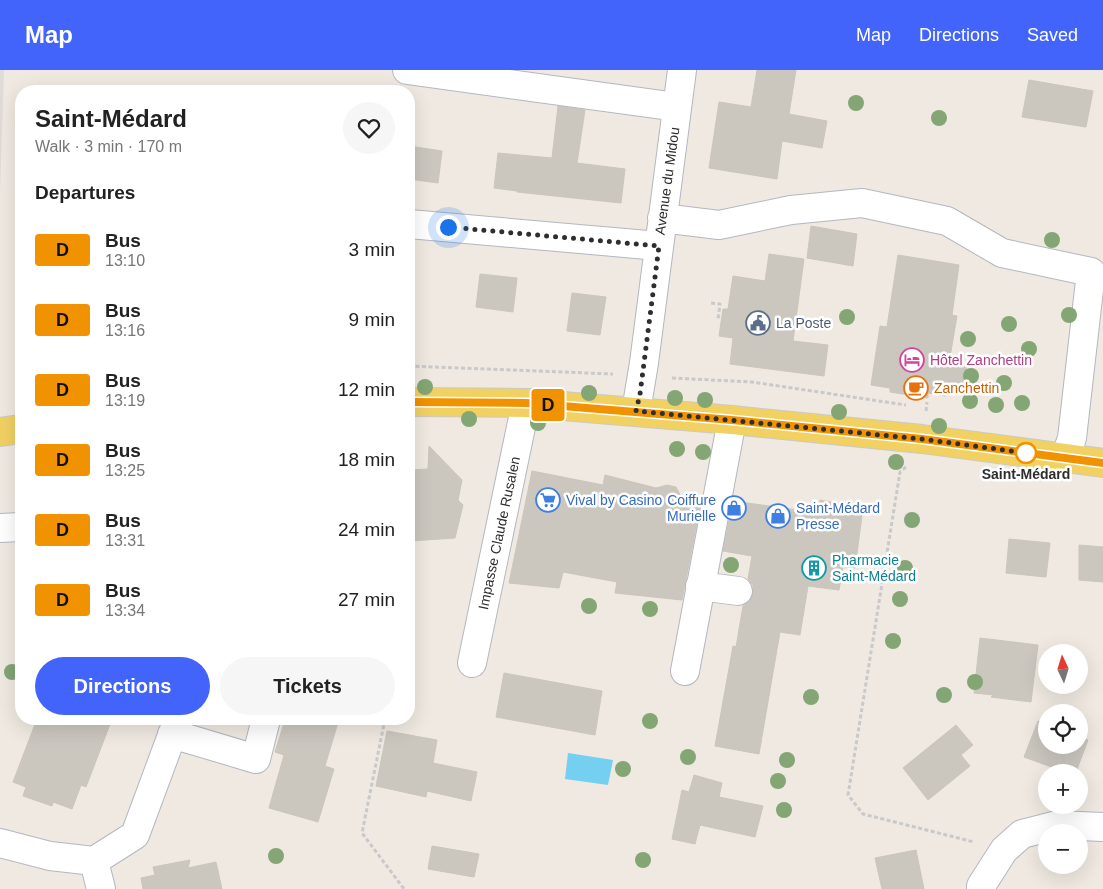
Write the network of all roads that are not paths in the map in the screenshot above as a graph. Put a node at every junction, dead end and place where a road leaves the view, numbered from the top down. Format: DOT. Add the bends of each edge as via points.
graph roads {
  1 [pos="407,70"];
  2 [pos="682,70"];
  3 [pos="677,107"];
  4 [pos="662,218"];
  5 [pos="415,225"];
  6 [pos="659,246"];
  7 [pos="415,402"];
  8 [pos="526,403"];
  9 [pos="636,411"];
  10 [pos="732,420"];
  11 [pos="15,430"];
  12 [pos="0,432"];
  13 [pos="1065,458"];
  14 [pos="1103,463"];
  15 [pos="15,527"];
  16 [pos="0,528"];
  17 [pos="700,586"];
  18 [pos="738,591"];
  19 [pos="472,663"];
  20 [pos="685,671"];
  21 [pos="264,725"];
  22 [pos="175,726"];
  23 [pos="1103,827"];
  24 [pos="0,844"];
  25 [pos="94,861"];
  26 [pos="102,889"];
  27 [pos="981,889"];
  1 -- 3 [label="street"];
  2 -- 3 [label="street, Avenue du Midou"];
  3 -- 4 [label="street, Avenue du Midou"];
  4 -- 6 [label="street, Avenue du Midou"];
  4 -- 13 [label="street" via="719,225 791,210 862,203 947,221 1002,253 1091,272 1072,438"];
  5 -- 6 [label="street"];
  6 -- 9 [label="street, Avenue du Midou"];
  7 -- 8 [label="main road"];
  8 -- 9 [label="main road"];
  8 -- 19 [label="street, Impasse Claude Rusalen"];
  9 -- 10 [label="main road"];
  10 -- 13 [label="main road" via="922,439"];
  10 -- 17 [label="street"];
  11 -- 12 [label="main road"];
  13 -- 14 [label="main road"];
  15 -- 16 [label="street"];
  17 -- 18 [label="street"];
  17 -- 20 [label="street"];
  21 -- 22 [label="street" via="256,759"];
  22 -- 25 [label="street" via="135,835"];
  23 -- 27 [label="street" via="1057,825 1022,834 1004,850"];
  24 -- 25 [label="street" via="50,856"];
  25 -- 26 [label="street"];
}
